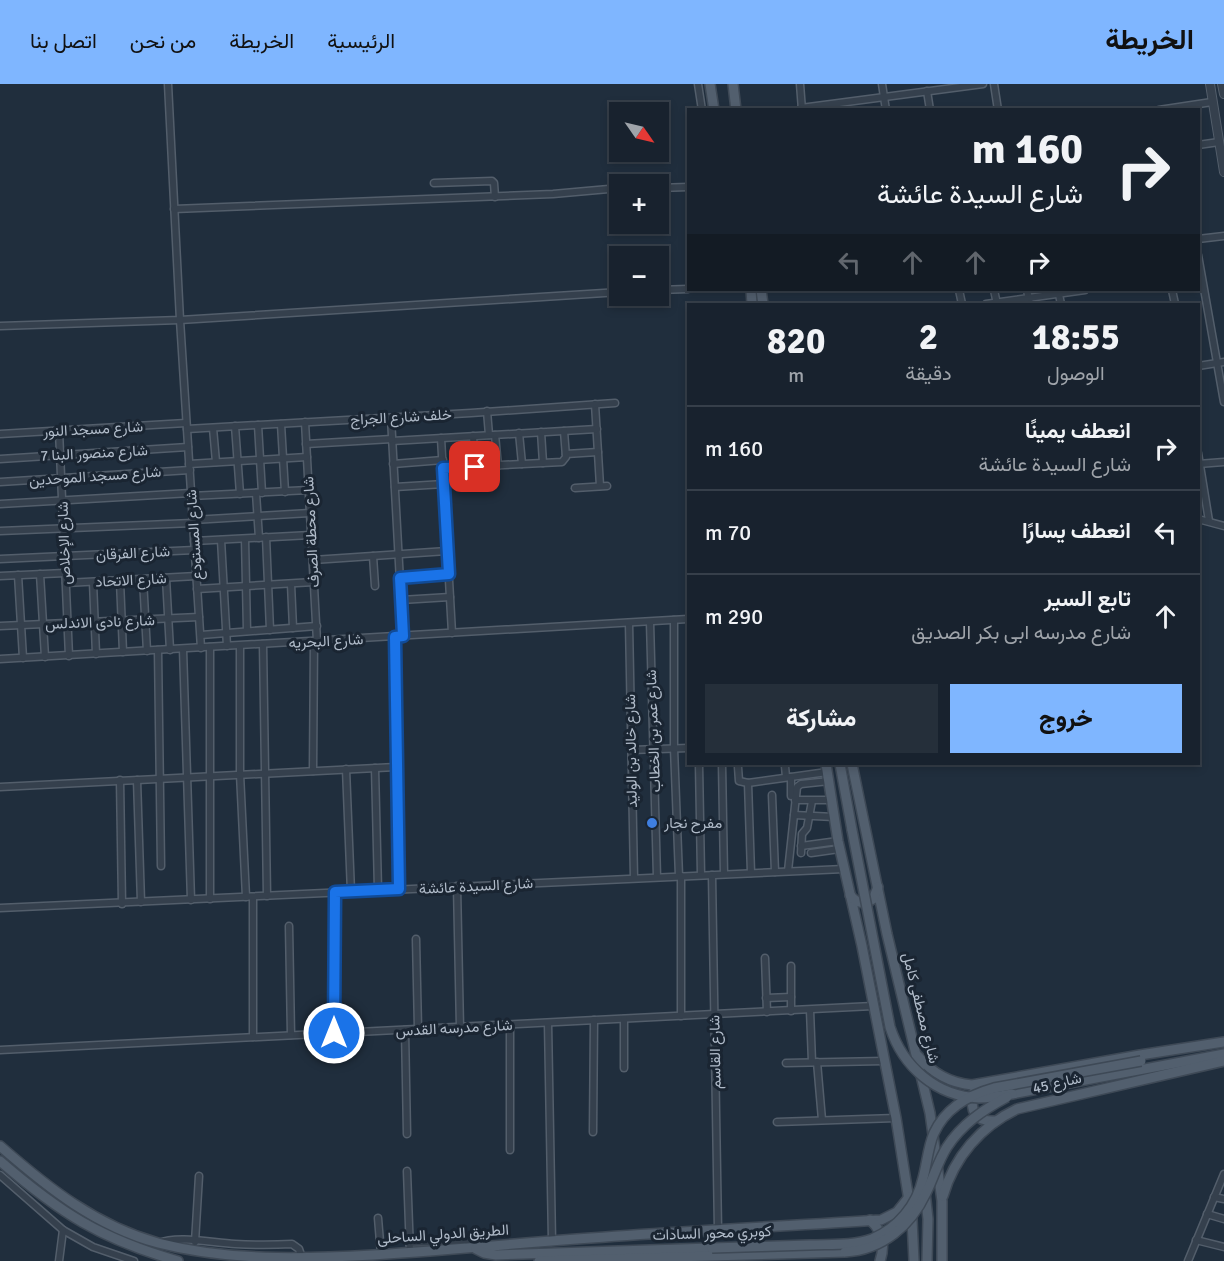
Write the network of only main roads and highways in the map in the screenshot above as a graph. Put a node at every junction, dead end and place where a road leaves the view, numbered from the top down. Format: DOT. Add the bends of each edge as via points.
graph roads {
  1 [pos="710,84"];
  2 [pos="733,84"];
  3 [pos="714,108"];
  4 [pos="736,108"];
  5 [pos="840,765"];
  6 [pos="852,765"];
  7 [pos="828,772"];
  8 [pos="878,887"];
  9 [pos="850,895"];
  10 [pos="887,934"];
  11 [pos="862,946"];
  12 [pos="1224,1042"];
  13 [pos="1188,1048"];
  14 [pos="1224,1054"];
  15 [pos="917,1055"];
  16 [pos="1224,1061"];
  17 [pos="1142,1065"];
  18 [pos="979,1085"];
  19 [pos="1012,1094"];
  20 [pos="995,1121"];
  21 [pos="0,1146"];
  22 [pos="0,1161"];
  23 [pos="923,1181"];
  24 [pos="909,1197"];
  25 [pos="942,1201"];
  26 [pos="870,1220"];
  27 [pos="475,1248"];
  28 [pos="713,1252"];
  29 [pos="178,1261"];
  30 [pos="539,1261"];
  31 [pos="880,1261"];
  32 [pos="914,1261"];
  33 [pos="927,1261"];
  34 [pos="942,1261"];
  1 -- 3 [label="main road"];
  2 -- 4 [label="main road"];
  5 -- 19 [label="main road, كوبري محور السادات, bridge" via="890,1027 902,1053 924,1078 946,1090 980,1098"];
  6 -- 8 [label="main road, شارع مصطفى كامل"];
  7 -- 9 [label="main road"];
  8 -- 9 [label="main road" via="869,902 856,901"];
  8 -- 10 [label="main road, شارع مصطفى كامل"];
  9 -- 11 [label="main road"];
  10 -- 11 [label="main road" via="879,928 869,929"];
  10 -- 15 [label="main road, شارع مصطفى كامل"];
  11 -- 24 [label="main road"];
  12 -- 13 [label="main road, شارع 45"];
  13 -- 17 [label="main road, كوبري محور السادات"];
  13 -- 18 [label="main road, شارع 45"];
  14 -- 17 [label="main road, كوبري محور السادات"];
  15 -- 18 [label="main road, شارع 45" via="942,1076"];
  15 -- 25 [label="main road, شارع مصطفى كامل" via="935,1142"];
  16 -- 20 [label="main road, شارع 45" via="1026,1105"];
  17 -- 19 [label="main road, كوبري محور السادات"];
  17 -- 23 [label="main road, كوبري محور السادات, bridge" via="994,1088 972,1096 952,1108 938,1126"];
  18 -- 20 [label="main road" via="973,1111 983,1121"];
  19 -- 28 [label="main road, كوبري محور السادات, bridge" via="958,1132 942,1155 912,1217 881,1242 852,1251"];
  20 -- 25 [label="main road, شارع 45" via="960,1158"];
  21 -- 27 [label="main road, الطريق الدولي الساحلى" via="73,1205 116,1228 158,1243 219,1255 302,1258 381,1254 410,1248"];
  22 -- 29 [label="main road" via="88,1227 124,1244"];
  23 -- 28 [label="main road, كوبري محور السادات, bridge" via="903,1218 867,1241"];
  23 -- 33 [label="main road, كوبري محور السادات, bridge" via="928,1219"];
  24 -- 26 [label="main road, الطريق الدولي الساحلى" via="891,1217"];
  24 -- 32 [label="main road"];
  25 -- 34 [label="main road, شارع مصطفى كامل"];
  26 -- 27 [label="main road, الطريق الدولي الساحلى"];
  26 -- 31 [label="main road" via="882,1238"];
  27 -- 28 [label="main road, كوبري محور السادات" via="495,1255"];
  28 -- 30 [label="main road, كوبري محور السادات"];
}
